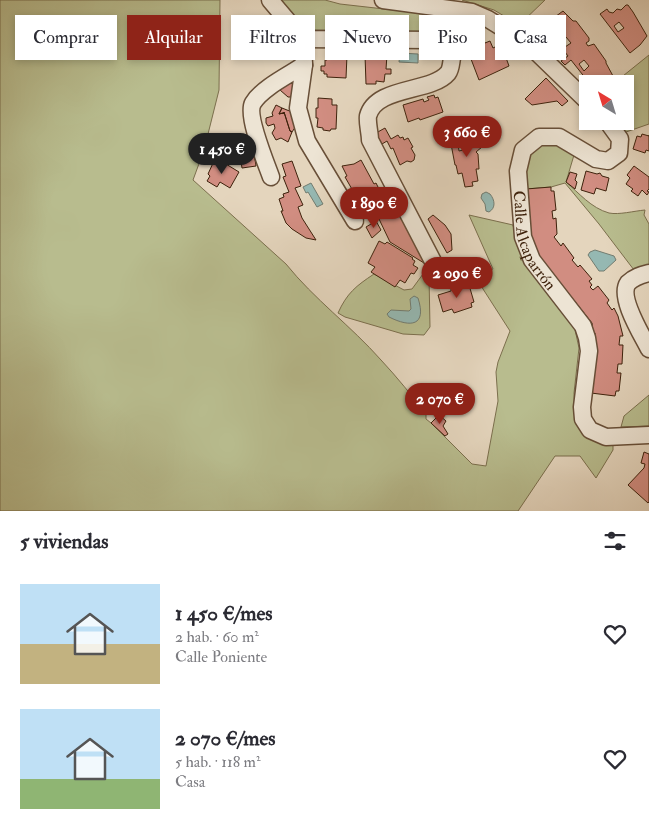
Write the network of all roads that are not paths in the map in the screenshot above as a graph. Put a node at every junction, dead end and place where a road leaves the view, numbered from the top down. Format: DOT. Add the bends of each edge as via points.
graph roads {
  1 [pos="270,0"];
  2 [pos="383,0"];
  3 [pos="283,15"];
  4 [pos="315,39"];
  5 [pos="304,60"];
  6 [pos="304,66"];
  7 [pos="579,93"];
  8 [pos="614,130"];
  9 [pos="270,178"];
  10 [pos="355,221"];
  11 [pos="439,273"];
  12 [pos="649,273"];
  13 [pos="649,349"];
  14 [pos="649,435"];
  1 -- 3 [label="street"];
  2 -- 7 [label="street" via="472,12 488,19 528,43"];
  4 -- 11 [label="street" via="432,40 446,48 452,58 450,71 441,79 384,98 373,106 368,117 370,140"];
  5 -- 6 [label="street"];
  6 -- 9 [label="street" via="261,94 252,104 250,115"];
  6 -- 10 [label="street" via="298,108 307,141"];
  8 -- 14 [label="street, Calle Alcaparrón" via="620,139 619,153 608,161 596,159 559,137 539,137 523,150 518,171 523,237 532,260 583,326 587,338 589,350 583,419 590,430 606,437"];
  12 -- 13 [label="street" via="636,277 627,285 625,295"];
}
